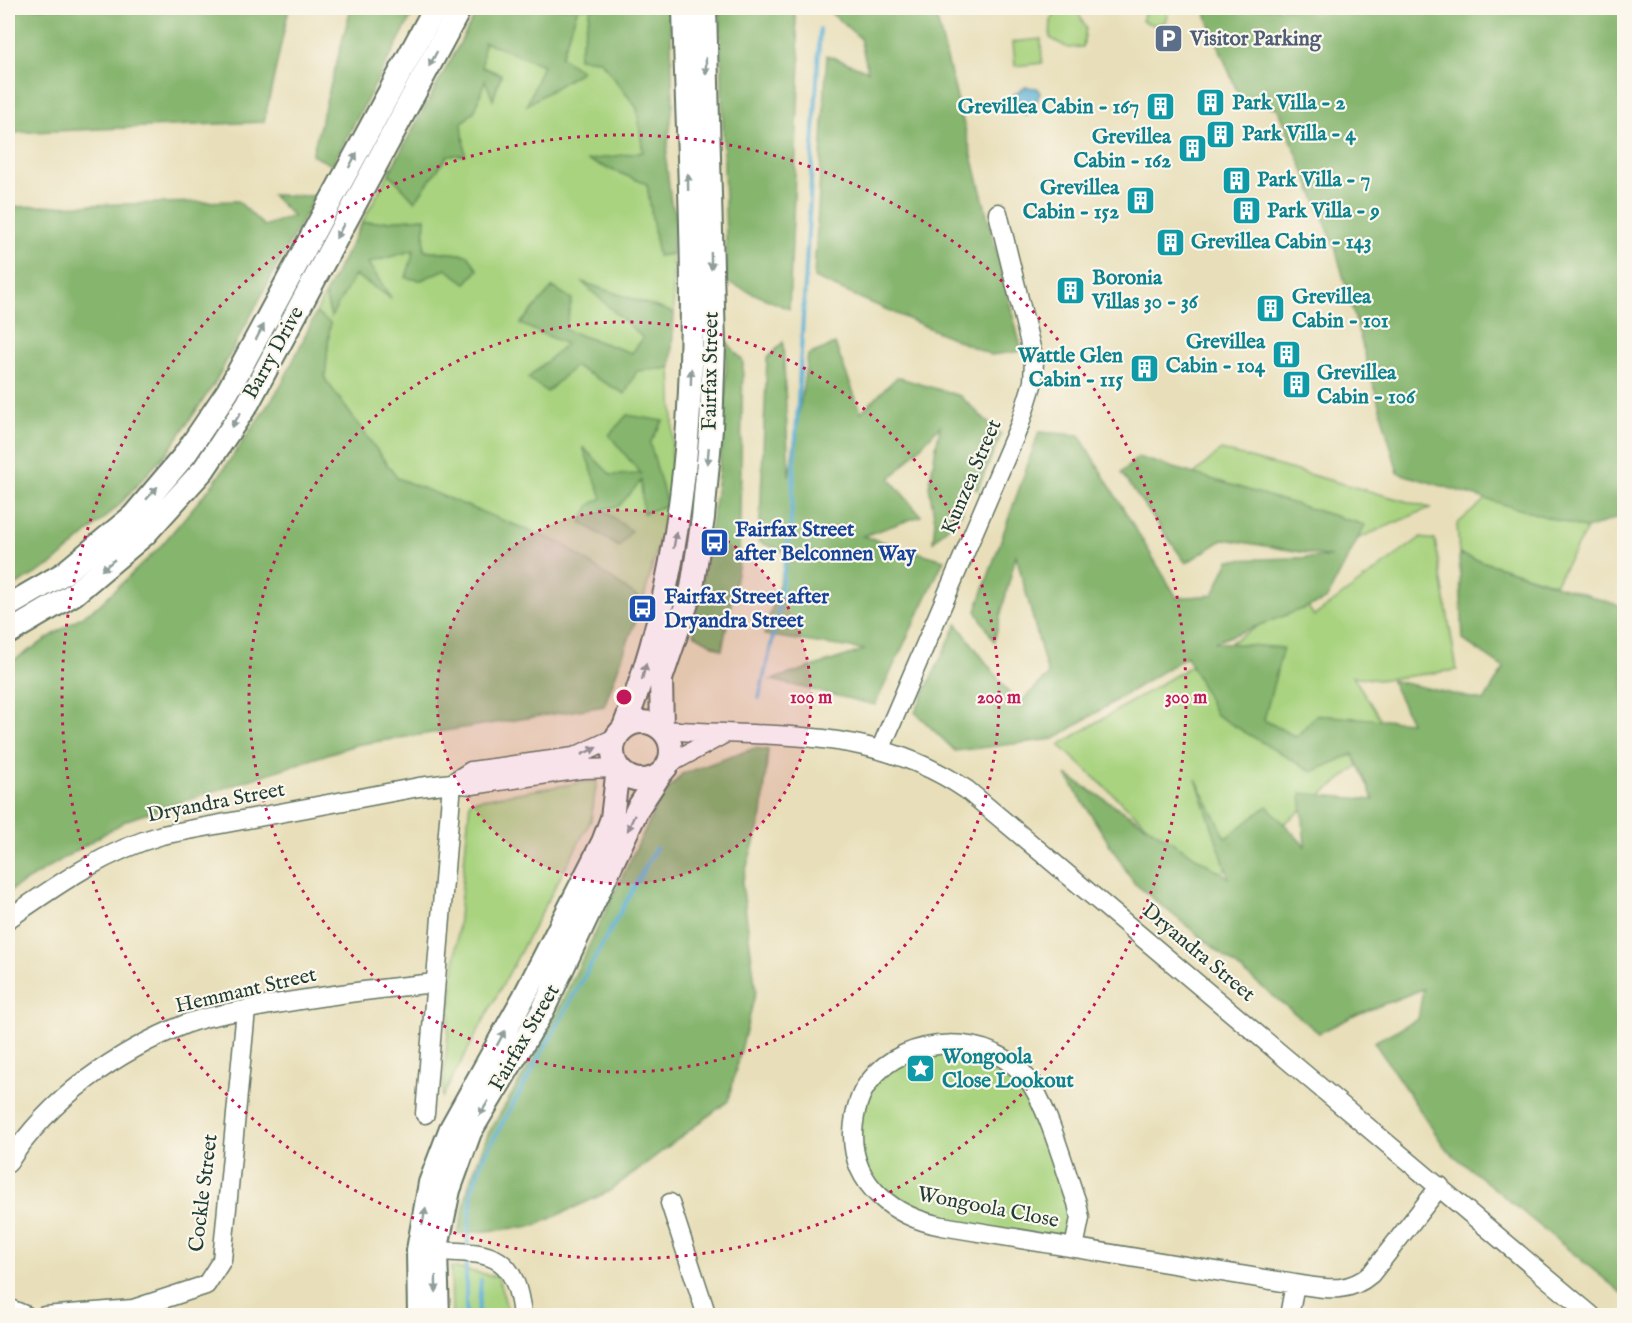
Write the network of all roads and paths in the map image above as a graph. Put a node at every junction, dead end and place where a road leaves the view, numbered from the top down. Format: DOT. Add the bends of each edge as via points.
graph roads {
  1 [pos="435,8"];
  2 [pos="460,8"];
  3 [pos="684,8"];
  4 [pos="705,8"];
  5 [pos="998,213"];
  6 [pos="8,606"];
  7 [pos="8,633"];
  8 [pos="662,729"];
  9 [pos="620,733"];
  10 [pos="724,734"];
  11 [pos="881,748"];
  12 [pos="618,768"];
  13 [pos="664,769"];
  14 [pos="452,783"];
  15 [pos="8,919"];
  16 [pos="435,983"];
  17 [pos="246,1010"];
  18 [pos="425,1114"];
  19 [pos="8,1163"];
  20 [pos="1440,1186"];
  21 [pos="670,1203"];
  22 [pos="1074,1248"];
  23 [pos="436,1252"];
  24 [pos="1295,1284"];
  25 [pos="8,1308"];
  26 [pos="133,1312"];
  27 [pos="27,1316"];
  28 [pos="44,1316"];
  29 [pos="419,1316"];
  30 [pos="438,1316"];
  31 [pos="522,1316"];
  32 [pos="707,1316"];
  33 [pos="1289,1316"];
  34 [pos="1592,1316"];
  6 -- 1 [label="main road, Barry Drive, one-way" via="63,574 133,516 184,456 228,391"];
  2 -- 7 [label="main road, Barry Drive, one-way" via="248,403 204,470 145,534 74,594"];
  9 -- 3 [label="main road, Fairfax Street, one-way" via="639,693 668,582 689,446 691,311"];
  4 -- 8 [label="main road, Fairfax Street, one-way" via="714,344 711,429 692,588 661,679"];
  5 -- 11 [label="street, Kunzea Street" via="1034,360 1033,382 1020,424"];
  8 -- 9 [label="main road" via="639,721"];
  8 -- 10 [label="street, Dryandra Street"];
  8 -- 13 [label="main road" via="671,755"];
  9 -- 12 [label="main road" via="613,753"];
  14 -- 9 [label="street, Dryandra Street, one-way" via="471,771 574,758"];
  10 -- 11 [label="street, Dryandra Street" via="825,737"];
  10 -- 13 [label="street"];
  11 -- 20 [label="street, Dryandra Street" via="947,776 967,790"];
  12 -- 13 [label="main road" via="638,780 654,777"];
  12 -- 14 [label="street, Dryandra Street" via="582,769 472,785"];
  23 -- 12 [label="main road, Fairfax Street, one-way" via="430,1183 451,1128 603,842 612,818"];
  13 -- 23 [label="main road, Fairfax Street, one-way" via="638,808 542,1012 470,1132 449,1190"];
  14 -- 15 [label="street, Dryandra Street" via="162,835 126,846 69,877"];
  14 -- 16 [label="street"];
  16 -- 17 [label="street, Hemmant Street" via="335,993"];
  16 -- 18 [label="street"];
  17 -- 19 [label="street, Hemmant Street" via="190,1022 144,1043 82,1081 26,1136"];
  17 -- 26 [label="street, Cockle Street" via="222,1260 206,1285"];
  20 -- 24 [label="street, Wongoola Close" via="1359,1284 1346,1288"];
  20 -- 34 [label="street, Dryandra Street"];
  21 -- 32 [label="street"];
  22 -- 22 [label="street, Wongoola Close" via="1080,1218 1077,1203 1037,1094 1017,1068 988,1050 936,1046 902,1056 869,1082 859,1102 853,1143 864,1178 885,1203 928,1223"];
  22 -- 24 [label="street, Wongoola Close"];
  23 -- 29 [label="main road, Fairfax Street"];
  23 -- 30 [label="main road, Fairfax Street, one-way"];
  23 -- 31 [label="street" via="496,1257 510,1270"];
  24 -- 33 [label="street"];
  25 -- 27 [label="street"];
  26 -- 28 [label="street, Cockle Street"];
}
